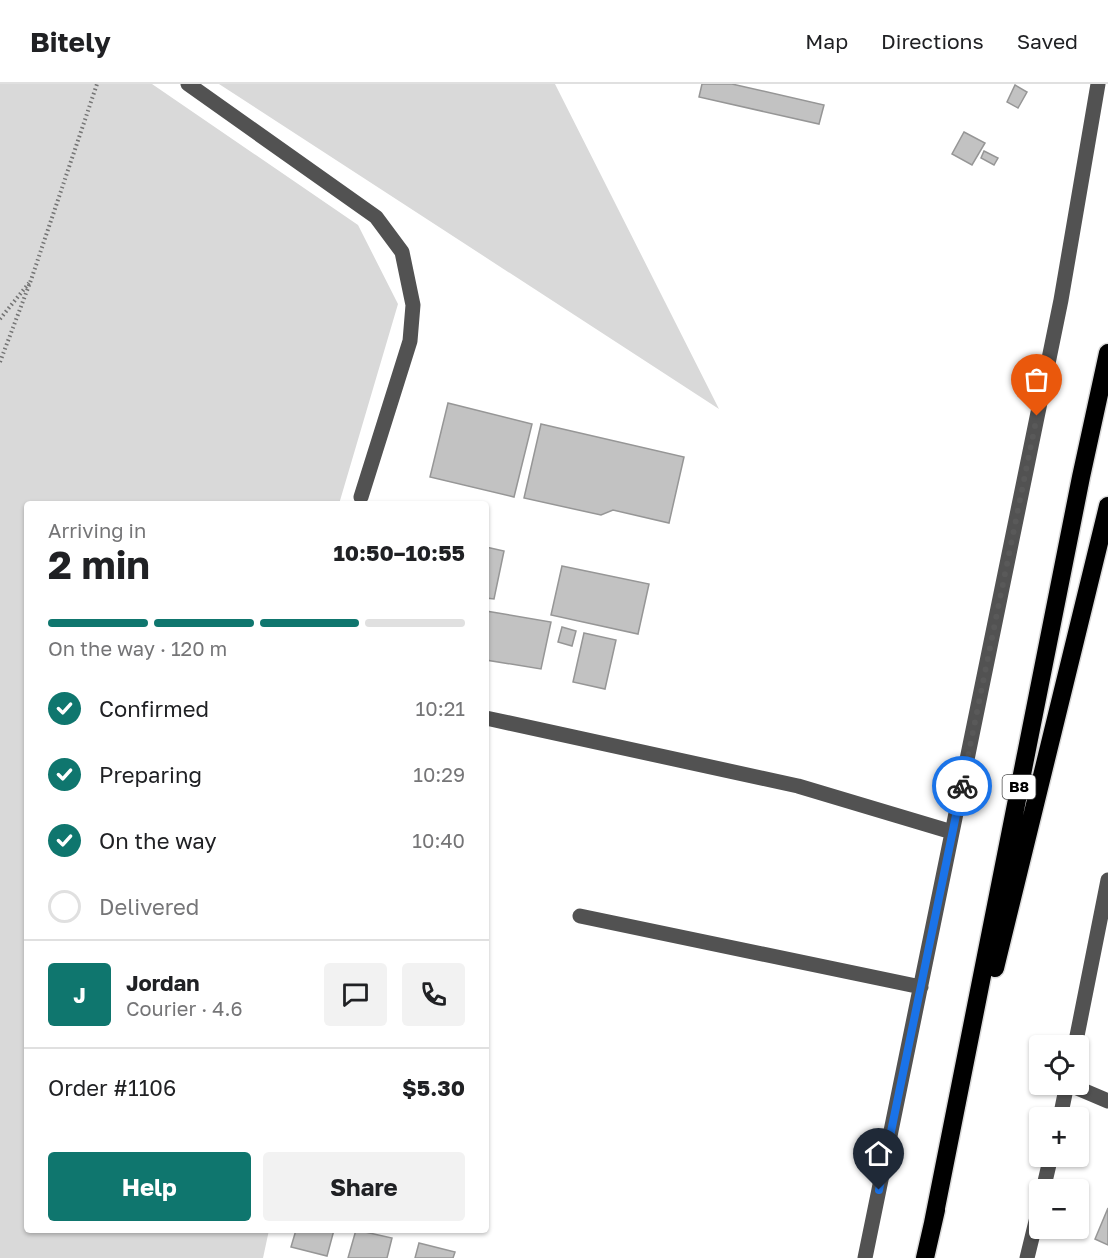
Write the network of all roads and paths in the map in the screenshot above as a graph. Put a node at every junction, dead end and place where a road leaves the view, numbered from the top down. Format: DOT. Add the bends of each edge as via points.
graph roads {
  1 [pos="98,84"];
  2 [pos="188,84"];
  3 [pos="1098,84"];
  4 [pos="32,280"];
  5 [pos="0,319"];
  6 [pos="1108,353"];
  7 [pos="0,362"];
  8 [pos="361,497"];
  9 [pos="1108,506"];
  10 [pos="489,719"];
  11 [pos="952,832"];
  12 [pos="1108,880"];
  13 [pos="580,916"];
  14 [pos="921,987"];
  15 [pos="1077,1035"];
  16 [pos="1089,1093"];
  17 [pos="1108,1101"];
  18 [pos="933,1223"];
  19 [pos="1032,1239"];
  20 [pos="865,1258"];
  21 [pos="925,1258"];
  22 [pos="1027,1258"];
  1 -- 4 [label="path"];
  2 -- 8 [label="street" via="376,217 402,252 413,306 410,341"];
  3 -- 11 [label="street" via="1061,300"];
  4 -- 5 [label="path"];
  4 -- 7 [label="path"];
  6 -- 18 [label="highway, B8"];
  9 -- 18 [label="highway, B8"];
  10 -- 11 [label="street" via="798,786"];
  11 -- 14 [label="street"];
  12 -- 15 [label="street"];
  13 -- 14 [label="street"];
  14 -- 20 [label="street"];
  16 -- 17 [label="street"];
  18 -- 21 [label="highway, B8"];
  19 -- 22 [label="street"];
}
